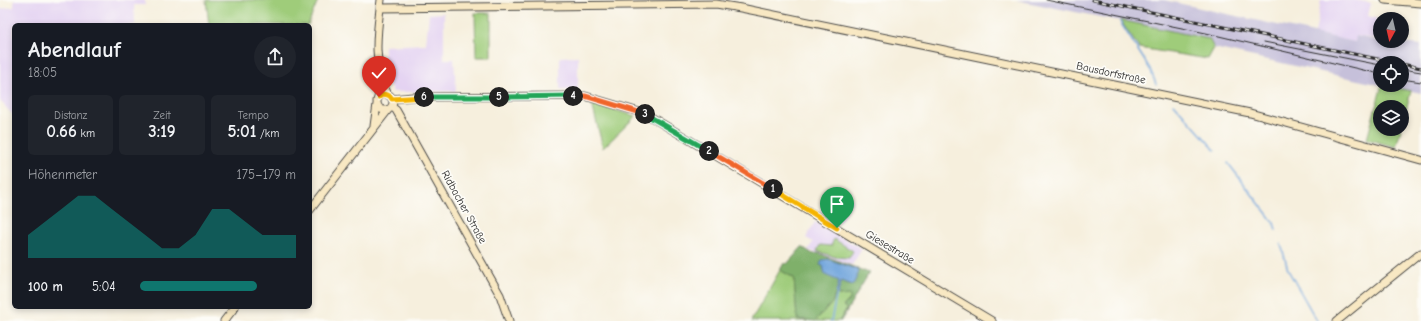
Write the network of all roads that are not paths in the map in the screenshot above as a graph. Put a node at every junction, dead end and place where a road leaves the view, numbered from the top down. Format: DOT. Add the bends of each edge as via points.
graph roads {
  1 [pos="1385,0"];
  2 [pos="1421,3"];
  3 [pos="381,4"];
  4 [pos="377,64"];
  5 [pos="390,97"];
  6 [pos="378,101"];
  7 [pos="390,108"];
  8 [pos="374,129"];
  9 [pos="1421,160"];
  10 [pos="312,207"];
  11 [pos="1421,253"];
  12 [pos="233,309"];
  13 [pos="224,321"];
  14 [pos="509,321"];
  15 [pos="992,321"];
  16 [pos="1337,321"];
  1 -- 2 [label="street"];
  3 -- 4 [label="street" via="376,37"];
  3 -- 9 [label="street, Bausdorfstraße" via="716,4 1250,113"];
  4 -- 5 [label="street"];
  4 -- 6 [label="street"];
  5 -- 6 [label="street, Giesestraße" via="383,95"];
  5 -- 7 [label="street"];
  5 -- 15 [label="street, Giesestraße" via="585,96 646,114"];
  6 -- 7 [label="street" via="381,109"];
  6 -- 8 [label="street"];
  7 -- 8 [label="street"];
  7 -- 14 [label="street, Ridbacher Straße" via="396,110 420,149 500,295"];
  8 -- 10 [label="street"];
  11 -- 16 [label="street"];
  12 -- 13 [label="street"];
}
